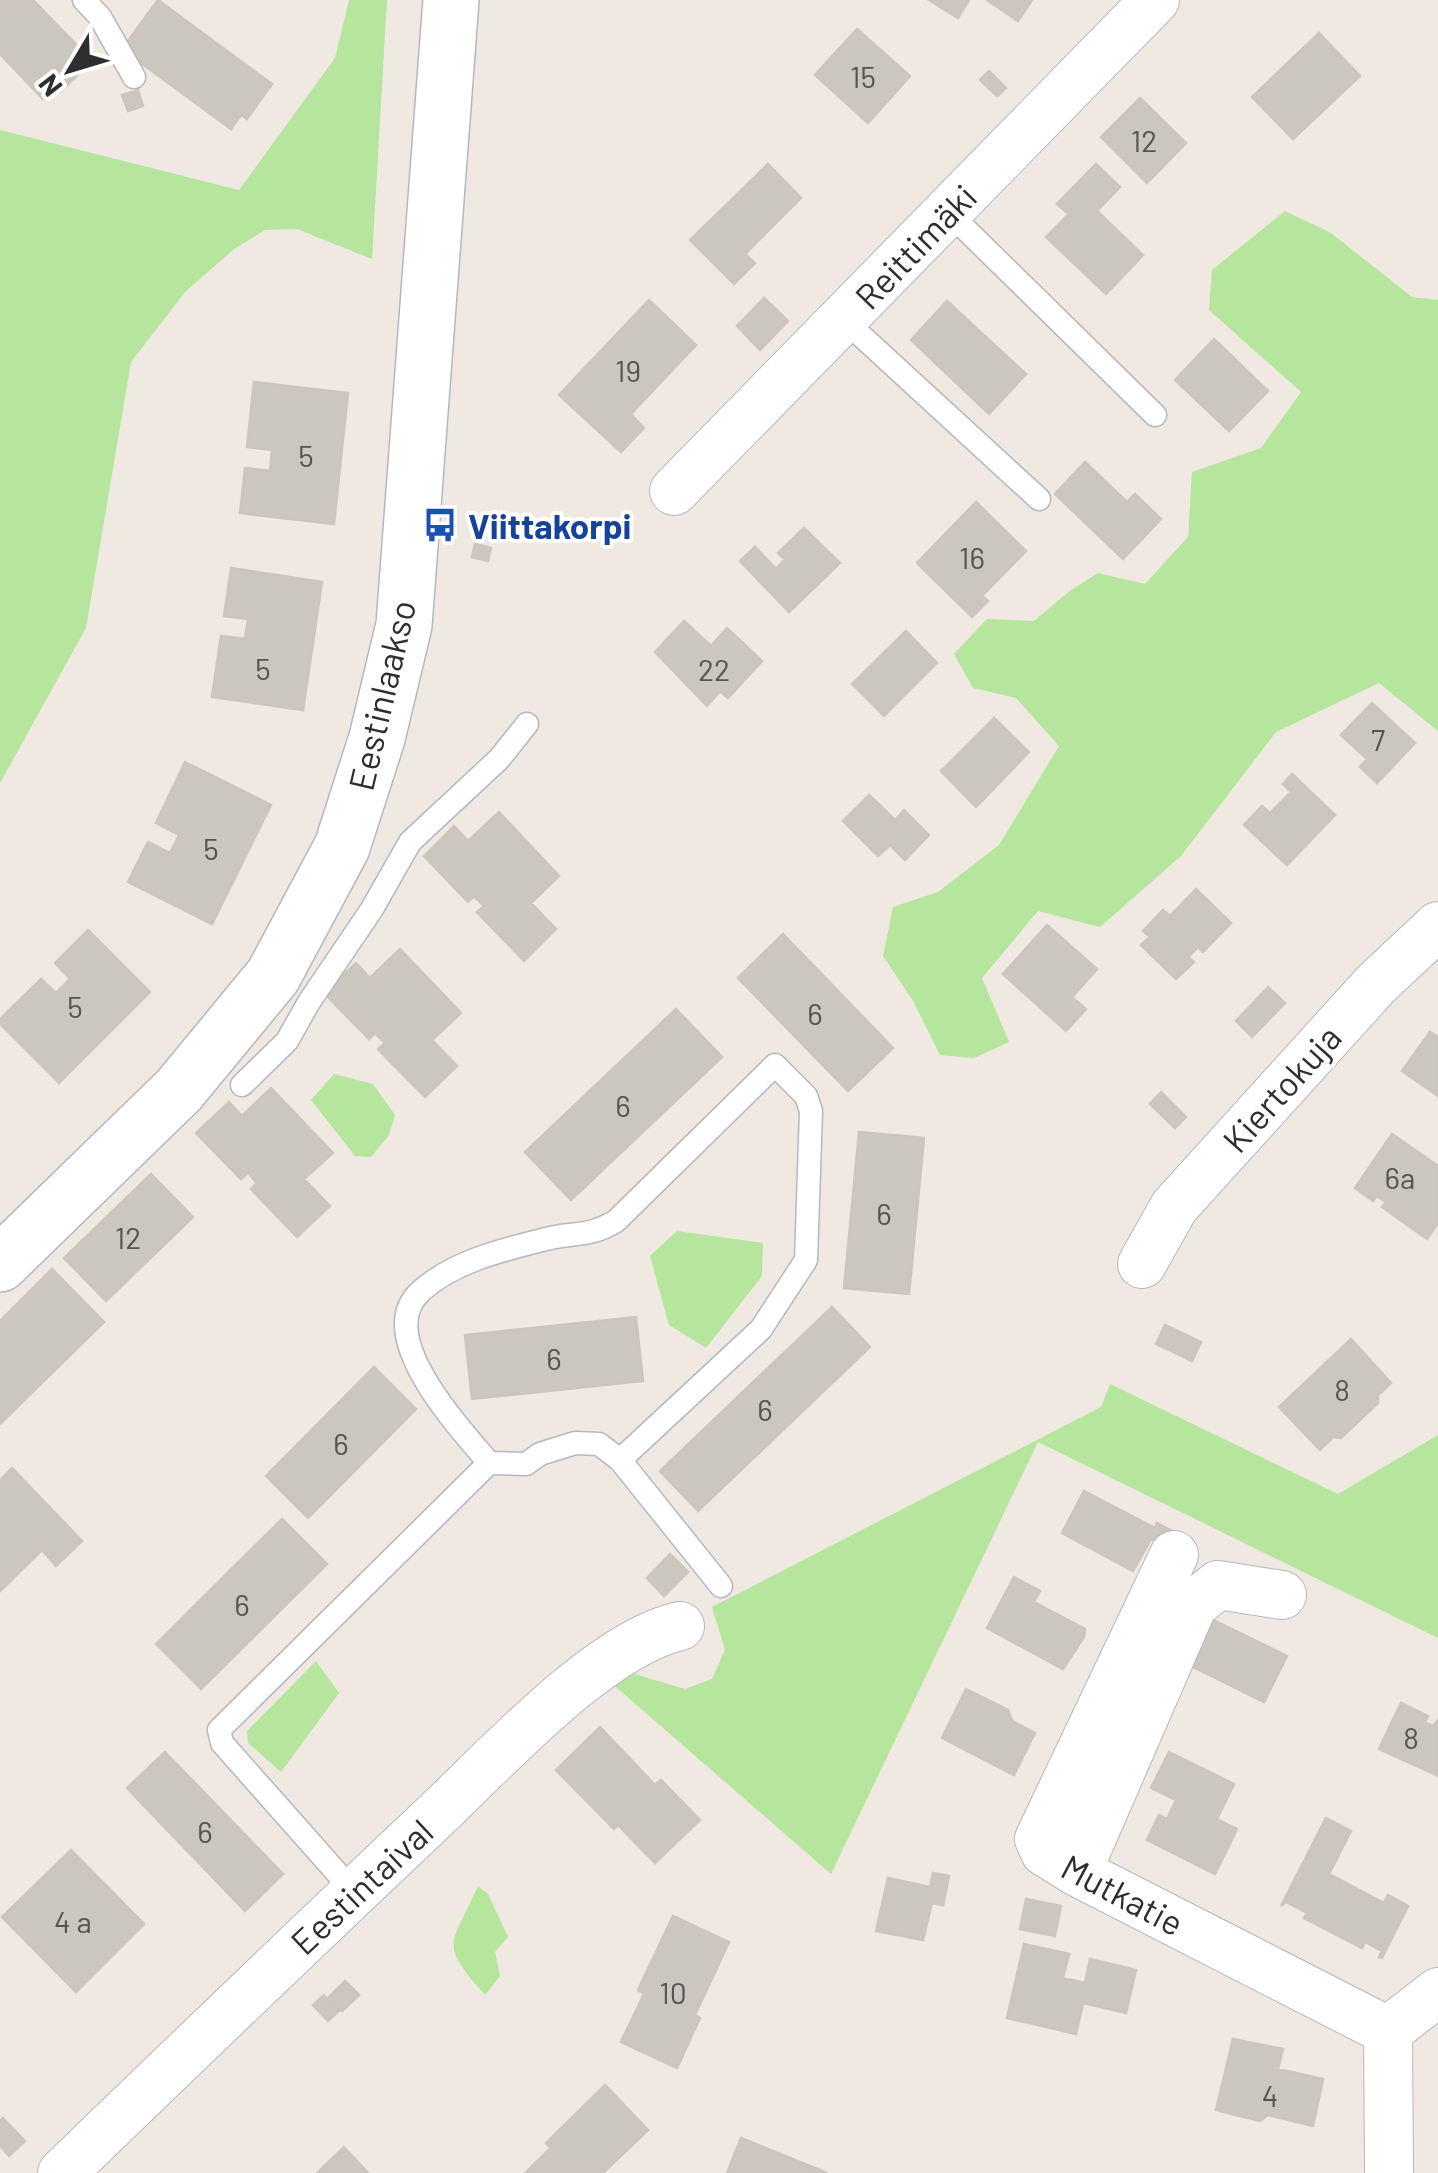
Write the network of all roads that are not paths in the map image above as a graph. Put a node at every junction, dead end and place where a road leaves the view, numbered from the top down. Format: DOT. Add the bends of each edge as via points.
graph roads {
  1 [pos="84,0"];
  2 [pos="451,0"];
  3 [pos="1155,0"];
  4 [pos="134,77"];
  5 [pos="948,212"];
  6 [pos="843,319"];
  7 [pos="1155,416"];
  8 [pos="674,491"];
  9 [pos="1039,499"];
  10 [pos="527,724"];
  11 [pos="1438,926"];
  12 [pos="242,1086"];
  13 [pos="0,1264"];
  14 [pos="1142,1264"];
  15 [pos="620,1460"];
  16 [pos="490,1462"];
  17 [pos="1174,1555"];
  18 [pos="721,1586"];
  19 [pos="1282,1595"];
  20 [pos="680,1626"];
  21 [pos="1076,1872"];
  22 [pos="354,1892"];
  23 [pos="1438,1992"];
  24 [pos="1388,2031"];
  25 [pos="62,2173"];
  26 [pos="1389,2173"];
  1 -- 4 [label="lane"];
  2 -- 13 [label="street, Eestinlaakso" via="404,625 342,846 273,976 178,1090"];
  3 -- 5 [label="street, Reittimäki"];
  5 -- 6 [label="street, Reittimäki"];
  5 -- 7 [label="lane"];
  6 -- 8 [label="street, Reittimäki"];
  6 -- 9 [label="lane"];
  10 -- 12 [label="lane" via="410,842 287,1040"];
  11 -- 14 [label="street, Kiertokuja" via="1376,984 1174,1207"];
  15 -- 16 [label="lane" via="598,1444 575,1443 526,1464"];
  15 -- 16 [label="lane" via="761,1329 806,1260 811,1111 806,1096 775,1065 616,1221 596,1233 489,1255 418,1292 408,1316 415,1363"];
  15 -- 18 [label="lane"];
  16 -- 22 [label="lane" via="219,1730 222,1743"];
  17 -- 21 [label="street, Mutkatie" via="1039,1839 1045,1852"];
  19 -- 21 [label="street" via="1218,1584 1193,1605"];
  20 -- 22 [label="street, Eestintaival" via="659,1630 580,1680"];
  21 -- 24 [label="street, Mutkatie"];
  22 -- 25 [label="street, Eestintaival"];
  23 -- 24 [label="street"];
  24 -- 26 [label="street"];
}
